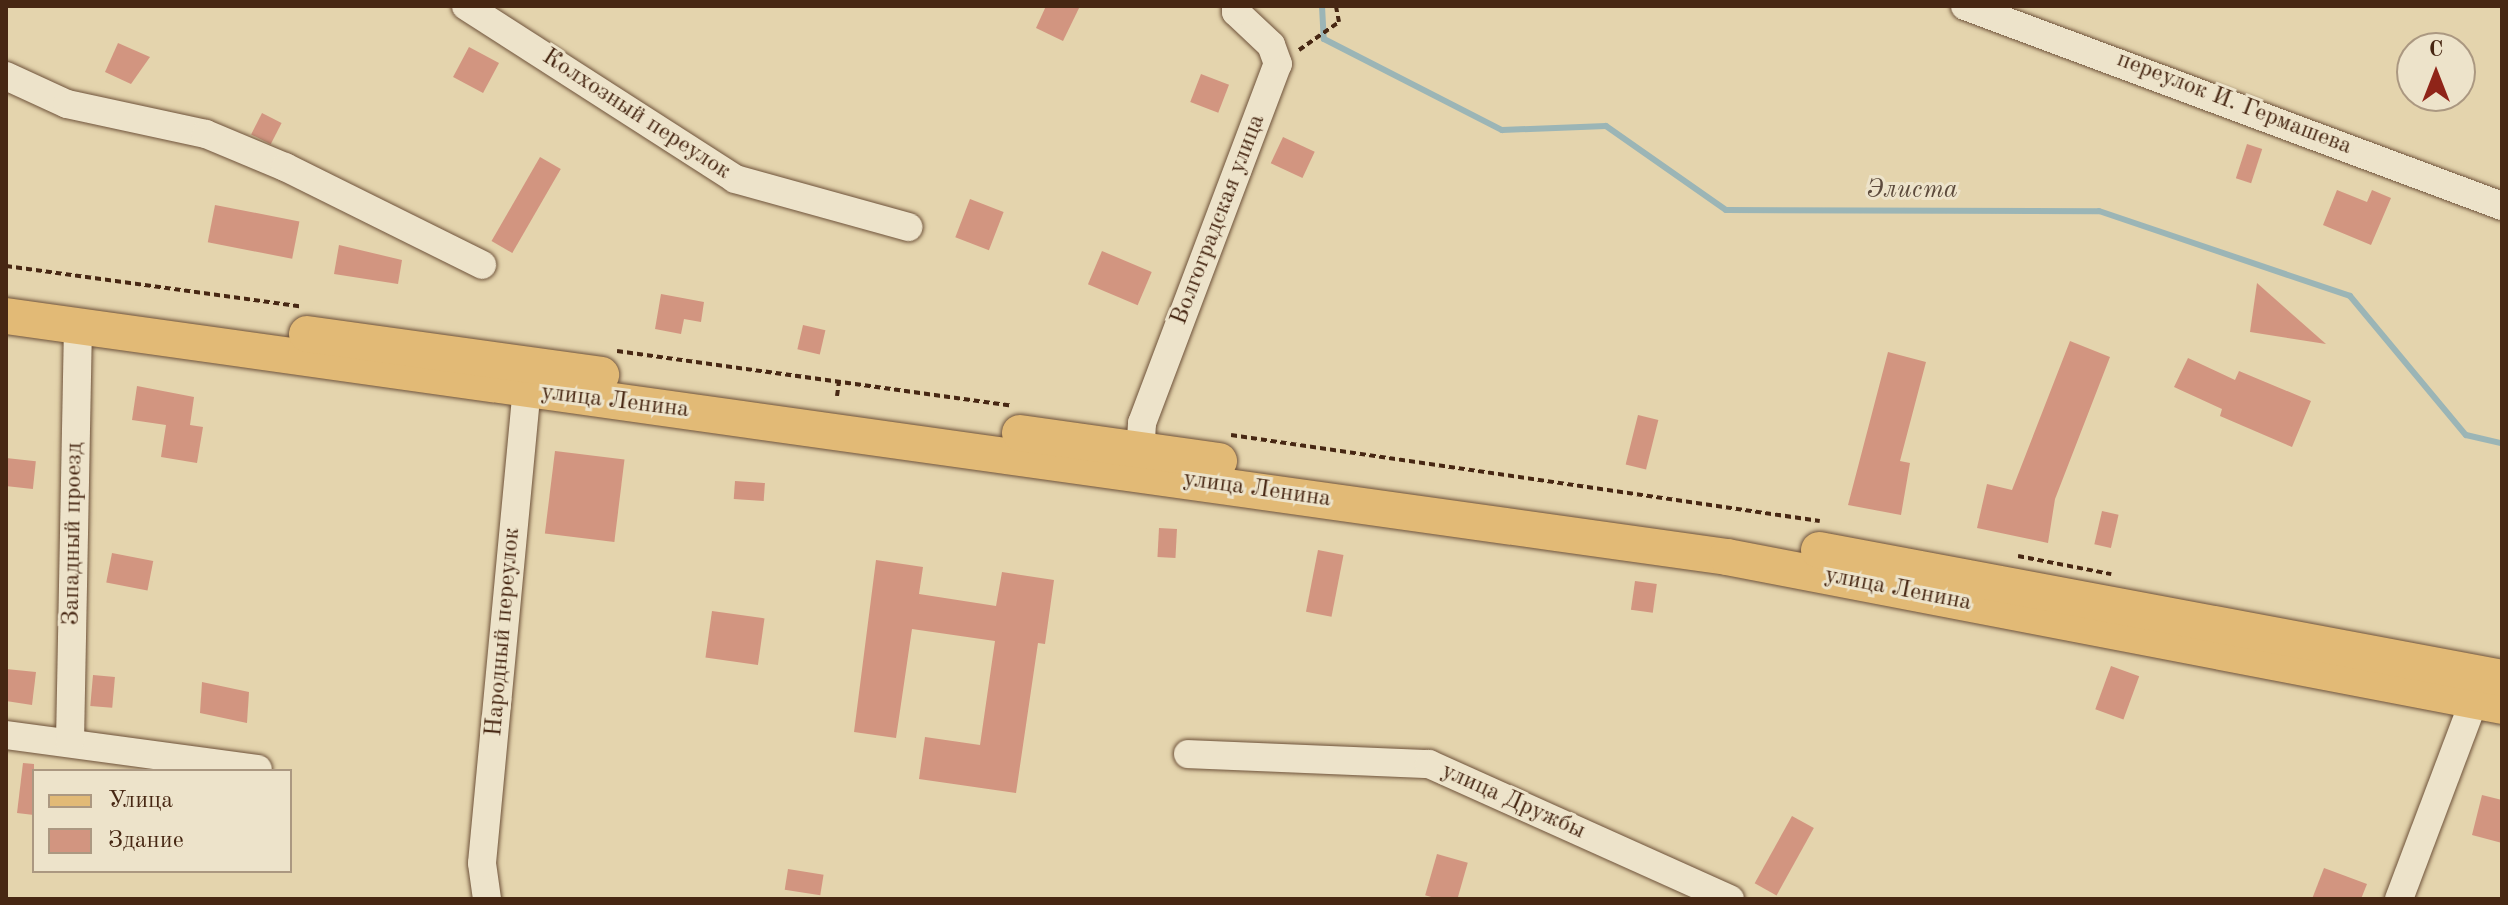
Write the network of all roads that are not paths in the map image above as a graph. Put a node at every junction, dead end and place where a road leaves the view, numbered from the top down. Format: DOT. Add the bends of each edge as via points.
graph roads {
  1 [pos="466,6"];
  2 [pos="1965,6"];
  3 [pos="1231,8"];
  4 [pos="6,76"];
  5 [pos="2502,206"];
  6 [pos="908,227"];
  7 [pos="482,265"];
  8 [pos="6,291"];
  9 [pos="6,316"];
  10 [pos="78,327"];
  11 [pos="529,378"];
  12 [pos="1141,461"];
  13 [pos="2489,689"];
  14 [pos="6,735"];
  15 [pos="70,742"];
  16 [pos="1188,754"];
  17 [pos="258,769"];
  18 [pos="487,899"];
  19 [pos="1730,899"];
  20 [pos="2399,899"];
  1 -- 6 [label="street, Колхозный переулок" via="735,179"];
  2 -- 5 [label="street, переулок И. Гермашева"];
  3 -- 12 [label="street, Волгоградская улица" via="1271,45 1278,64 1142,423"];
  4 -- 7 [label="street" via="67,104 206,134 285,167"];
  8 -- 11 [label="main road, улица Ленина"];
  9 -- 10 [label="main road, улица Ленина"];
  10 -- 11 [label="main road, улица Ленина"];
  10 -- 15 [label="street, Западный проезд"];
  11 -- 12 [label="main road, улица Ленина"];
  11 -- 18 [label="street, Народный переулок" via="482,863"];
  12 -- 13 [label="main road, улица Ленина" via="1737,534"];
  13 -- 20 [label="street"];
  14 -- 15 [label="street"];
  15 -- 17 [label="street"];
  16 -- 19 [label="street, улица Дружбы" via="1429,764"];
}
